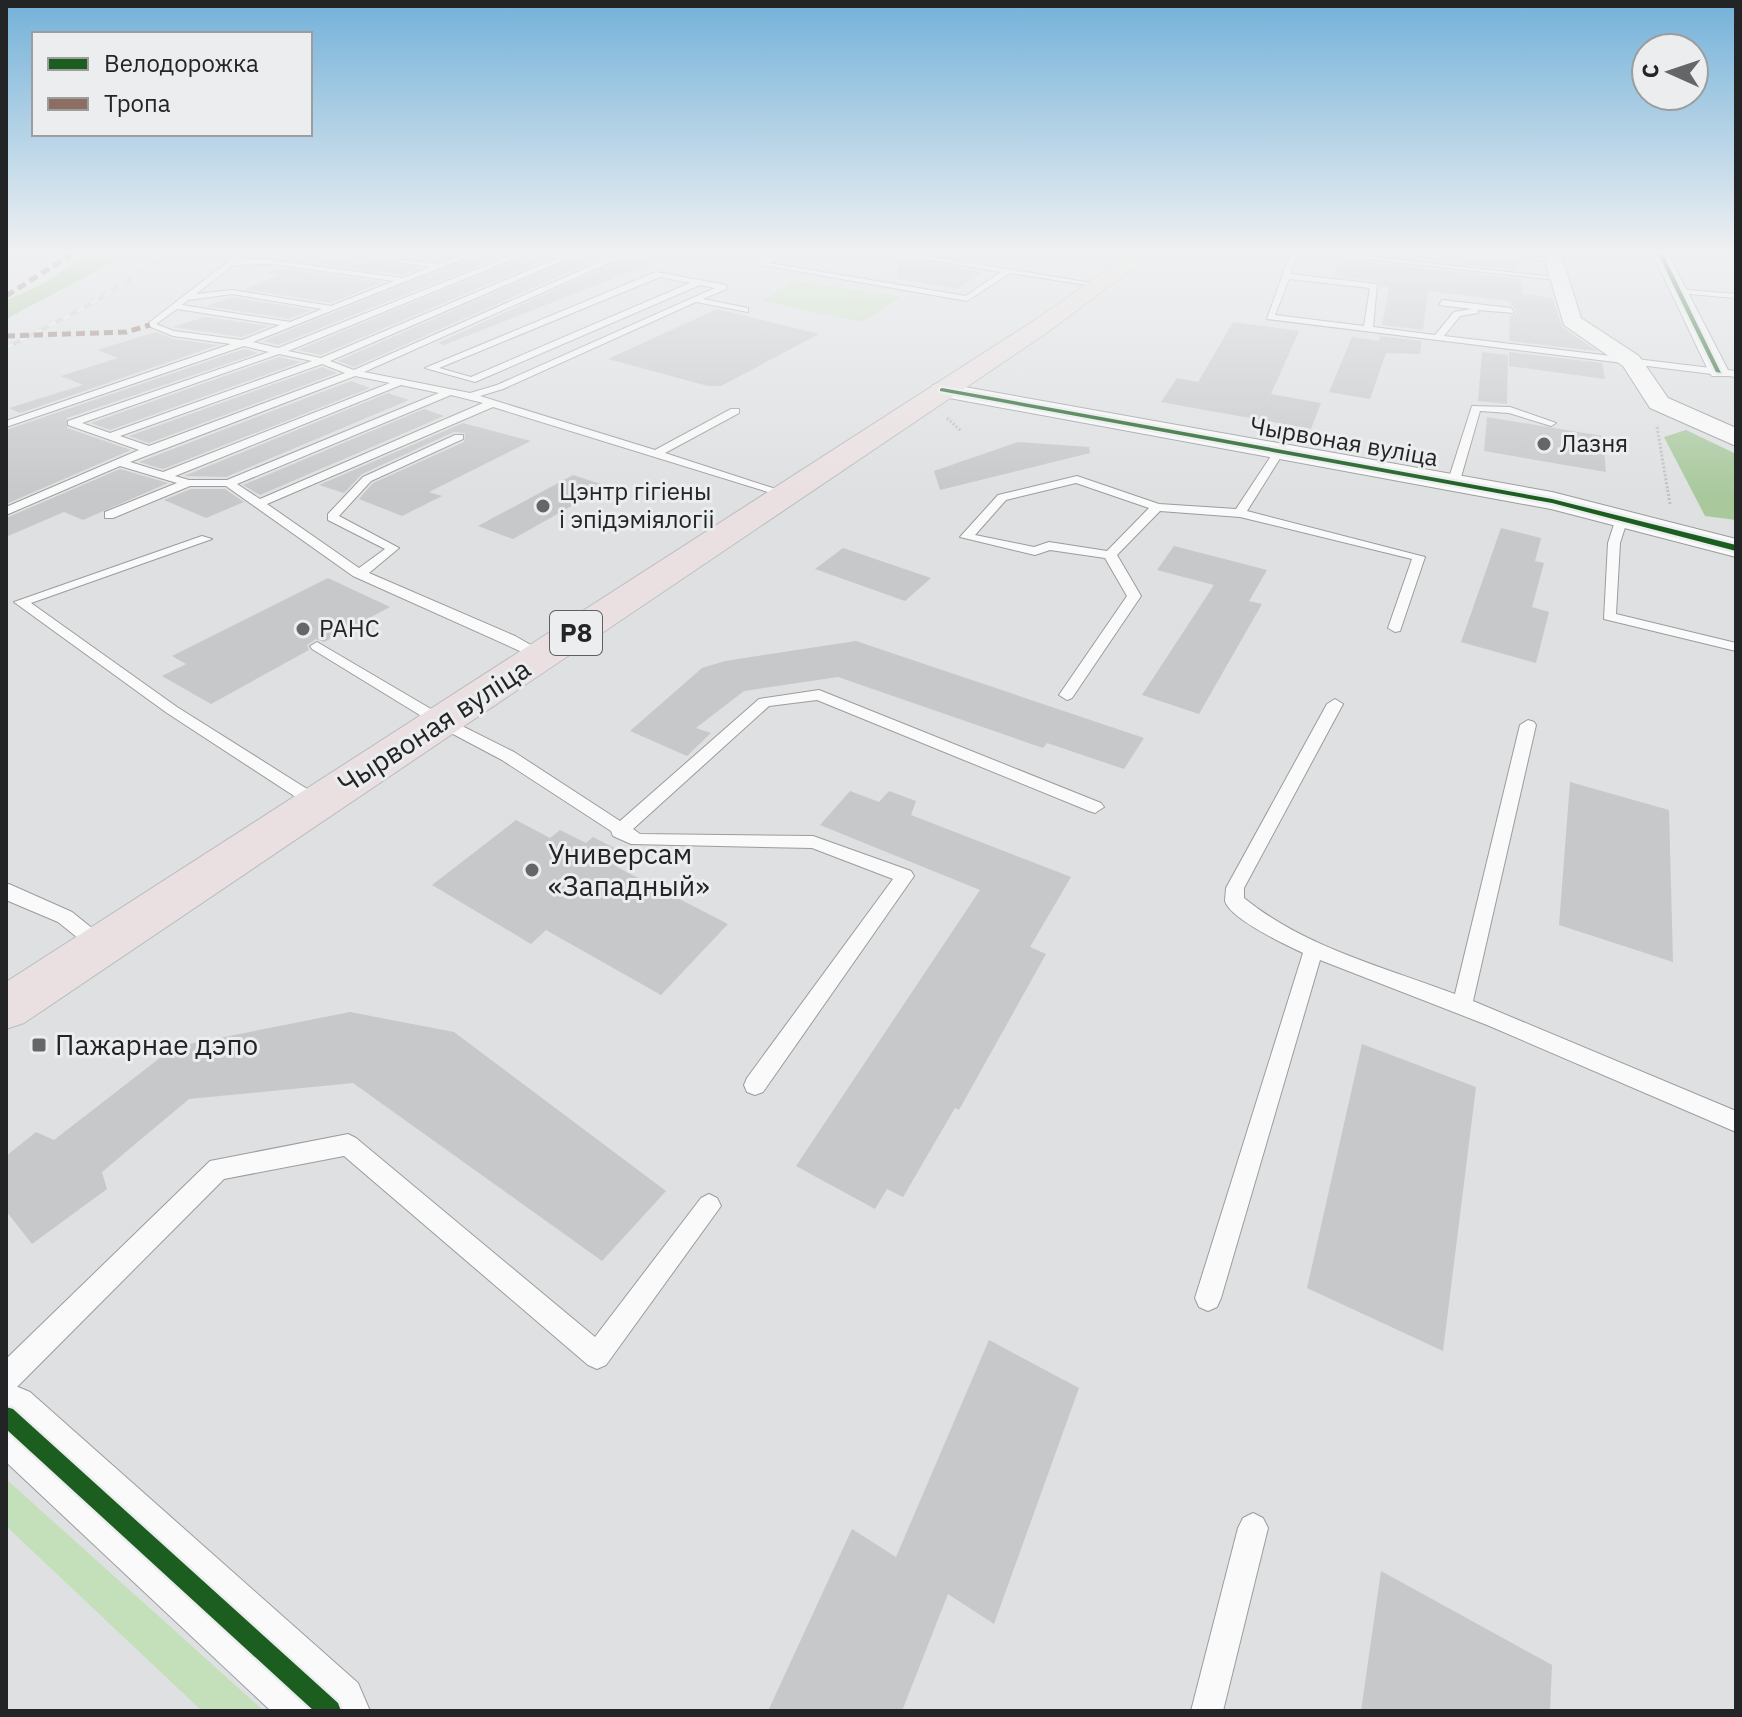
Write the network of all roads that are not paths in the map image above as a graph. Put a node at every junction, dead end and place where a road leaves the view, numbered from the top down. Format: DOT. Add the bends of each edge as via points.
graph roads {
  1 [pos="181,334"];
  2 [pos="265,334"];
  3 [pos="321,334"];
  4 [pos="385,334"];
  5 [pos="443,334"];
  6 [pos="513,334"];
  7 [pos="578,334"];
  8 [pos="620,334"];
  9 [pos="1026,334"];
  10 [pos="1407,334"];
  11 [pos="1440,334"];
  12 [pos="1591,334"];
  13 [pos="1704,334"];
  14 [pos="1437,338"];
  15 [pos="243,343"];
  16 [pos="279,351"];
  17 [pos="322,361"];
  18 [pos="1631,361"];
  19 [pos="354,373"];
  20 [pos="447,373"];
  21 [pos="1728,373"];
  22 [pos="401,382"];
  23 [pos="422,386"];
  24 [pos="942,390"];
  25 [pos="450,392"];
  26 [pos="470,396"];
  27 [pos="493,403"];
  28 [pos="735,411"];
  29 [pos="1551,423"];
  30 [pos="6,424"];
  31 [pos="111,436"];
  32 [pos="459,437"];
  33 [pos="1736,438"];
  34 [pos="149,450"];
  35 [pos="1279,452"];
  36 [pos="656,454"];
  37 [pos="120,463"];
  38 [pos="166,475"];
  39 [pos="188,483"];
  40 [pos="229,483"];
  41 [pos="1453,484"];
  42 [pos="785,494"];
  43 [pos="258,504"];
  44 [pos="1157,507"];
  45 [pos="6,511"];
  46 [pos="1240,513"];
  47 [pos="109,515"];
  48 [pos="1622,518"];
  49 [pos="206,539"];
  50 [pos="1736,548"];
  51 [pos="1110,555"];
  52 [pos="358,573"];
  53 [pos="1395,628"];
  54 [pos="317,646"];
  55 [pos="1736,647"];
  56 [pos="540,656"];
  57 [pos="1067,695"];
  58 [pos="1335,704"];
  59 [pos="442,722"];
  60 [pos="1528,725"];
  61 [pos="317,803"];
  62 [pos="1095,807"];
  63 [pos="619,832"];
  64 [pos="6,893"];
  65 [pos="101,946"];
  66 [pos="1314,948"];
  67 [pos="1462,1006"];
  68 [pos="6,1008"];
  69 [pos="755,1085"];
  70 [pos="1736,1122"];
  71 [pos="709,1206"];
  72 [pos="1208,1298"];
  73 [pos="6,1378"];
  74 [pos="6,1416"];
  75 [pos="1253,1528"];
  76 [pos="330,1711"];
  77 [pos="1207,1711"];
  1 -- 15 [label="lane"];
  2 -- 15 [label="lane"];
  3 -- 16 [label="lane"];
  4 -- 17 [label="lane"];
  5 -- 19 [label="lane"];
  6 -- 20 [label="lane" via="430,368"];
  7 -- 20 [label="lane" via="472,380"];
  8 -- 26 [label="lane"];
  9 -- 24 [label="main road, Чырвоная вуліца / Р8"];
  10 -- 14 [label="lane"];
  11 -- 14 [label="lane"];
  12 -- 18 [label="street"];
  13 -- 21 [label="street"];
  14 -- 18 [label="lane"];
  15 -- 16 [label="lane"];
  15 -- 30 [label="lane"];
  16 -- 17 [label="lane"];
  16 -- 31 [label="lane" via="72,423"];
  17 -- 19 [label="lane"];
  17 -- 31 [label="lane"];
  18 -- 21 [label="lane"];
  18 -- 33 [label="street" via="1659,403"];
  19 -- 22 [label="lane"];
  19 -- 34 [label="lane"];
  20 -- 23 [label="lane"];
  22 -- 23 [label="lane"];
  22 -- 38 [label="lane"];
  23 -- 25 [label="lane"];
  24 -- 35 [label="street, Чырвоная вуліца"];
  24 -- 42 [label="main road, Чырвоная вуліца / Р8"];
  25 -- 26 [label="lane"];
  25 -- 40 [label="lane"];
  26 -- 27 [label="lane"];
  27 -- 36 [label="lane"];
  27 -- 43 [label="lane"];
  28 -- 36 [label="lane"];
  29 -- 41 [label="lane" via="1510,410 1476,408"];
  31 -- 34 [label="lane"];
  32 -- 52 [label="lane" via="367,479 332,517 393,548"];
  34 -- 37 [label="lane"];
  35 -- 41 [label="street, Чырвоная вуліца"];
  35 -- 46 [label="lane"];
  36 -- 42 [label="lane"];
  37 -- 38 [label="lane"];
  37 -- 45 [label="lane"];
  38 -- 39 [label="lane"];
  39 -- 40 [label="lane"];
  39 -- 47 [label="lane"];
  40 -- 43 [label="lane"];
  41 -- 48 [label="street, Чырвоная вуліца"];
  42 -- 56 [label="main road, Чырвоная вуліца / Р8"];
  43 -- 52 [label="lane"];
  44 -- 46 [label="lane"];
  44 -- 51 [label="lane"];
  44 -- 51 [label="lane" via="1077,479 1002,497 966,537 1035,551 1049,546"];
  46 -- 53 [label="lane" via="1419,557"];
  48 -- 50 [label="street, Чырвоная вуліца"];
  48 -- 55 [label="lane" via="1614,543 1609,616"];
  49 -- 61 [label="lane" via="21,602 172,710"];
  51 -- 57 [label="lane" via="1134,596"];
  52 -- 56 [label="lane"];
  54 -- 59 [label="lane"];
  56 -- 59 [label="main road, Чырвоная вуліца / Р8"];
  58 -- 66 [label="lane" via="1235,888 1234,901 1246,913"];
  59 -- 61 [label="main road, Чырвоная вуліца / Р8"];
  59 -- 63 [label="lane" via="508,756"];
  60 -- 67 [label="lane"];
  61 -- 65 [label="main road, Чырвоная вуліца / Р8"];
  62 -- 63 [label="lane" via="819,695 764,702"];
  63 -- 69 [label="lane" via="637,840 813,842 905,876"];
  64 -- 65 [label="lane" via="65,917"];
  65 -- 68 [label="main road, Чырвоная вуліца / Р8"];
  66 -- 67 [label="lane"];
  66 -- 72 [label="lane"];
  67 -- 70 [label="lane"];
  71 -- 73 [label="lane" via="597,1356 348,1145 218,1169"];
  74 -- 76 [label="street"];
  75 -- 77 [label="lane"];
}
